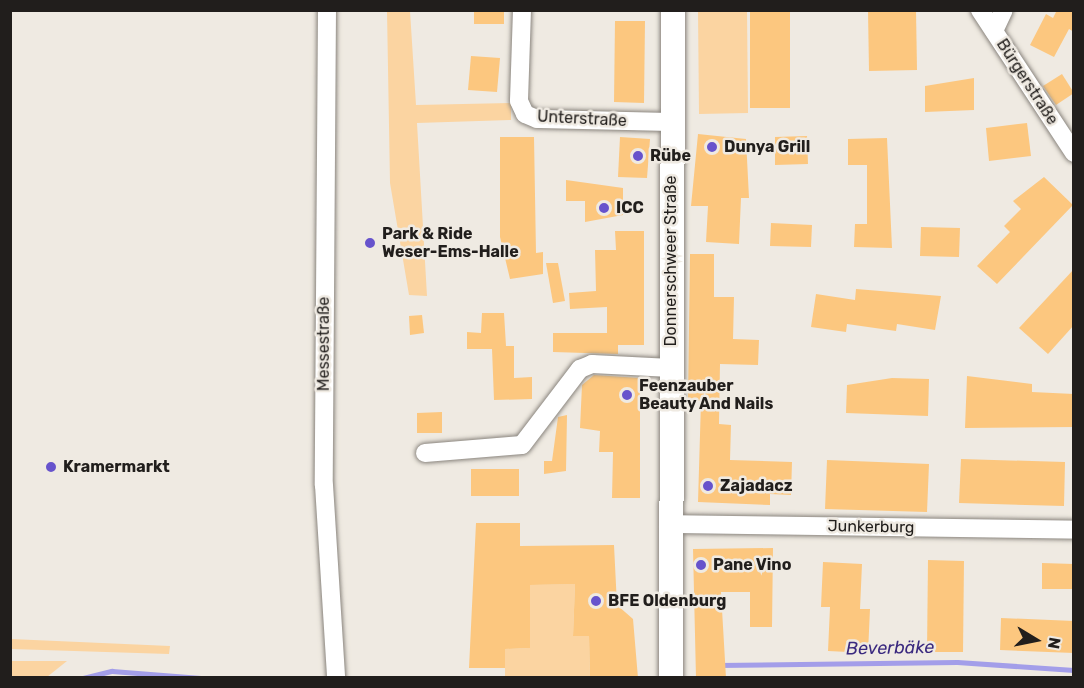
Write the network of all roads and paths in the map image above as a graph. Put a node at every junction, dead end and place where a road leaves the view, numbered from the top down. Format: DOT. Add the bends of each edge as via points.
graph roads {
  1 [pos="327,10"];
  2 [pos="522,10"];
  3 [pos="673,10"];
  4 [pos="980,10"];
  5 [pos="1004,10"];
  6 [pos="994,31"];
  7 [pos="672,122"];
  8 [pos="1074,153"];
  9 [pos="671,368"];
  10 [pos="424,453"];
  11 [pos="669,524"];
  12 [pos="1074,530"];
  13 [pos="336,678"];
  14 [pos="671,678"];
  1 -- 13 [label="street, Messestraße" via="324,485"];
  2 -- 7 [label="street, Unterstraße" via="519,101 525,114 537,119"];
  3 -- 7 [label="main road, Donnerschweer Straße"];
  4 -- 6 [label="street, Bürgerstraße"];
  5 -- 6 [label="street"];
  6 -- 8 [label="street, Bürgerstraße"];
  7 -- 9 [label="main road, Donnerschweer Straße"];
  9 -- 10 [label="street, Donnerschweer Straße" via="592,364 580,369 522,445"];
  9 -- 11 [label="main road, Donnerschweer Straße"];
  11 -- 12 [label="street, Junkerburg"];
  11 -- 14 [label="main road, Donnerschweer Straße"];
}
